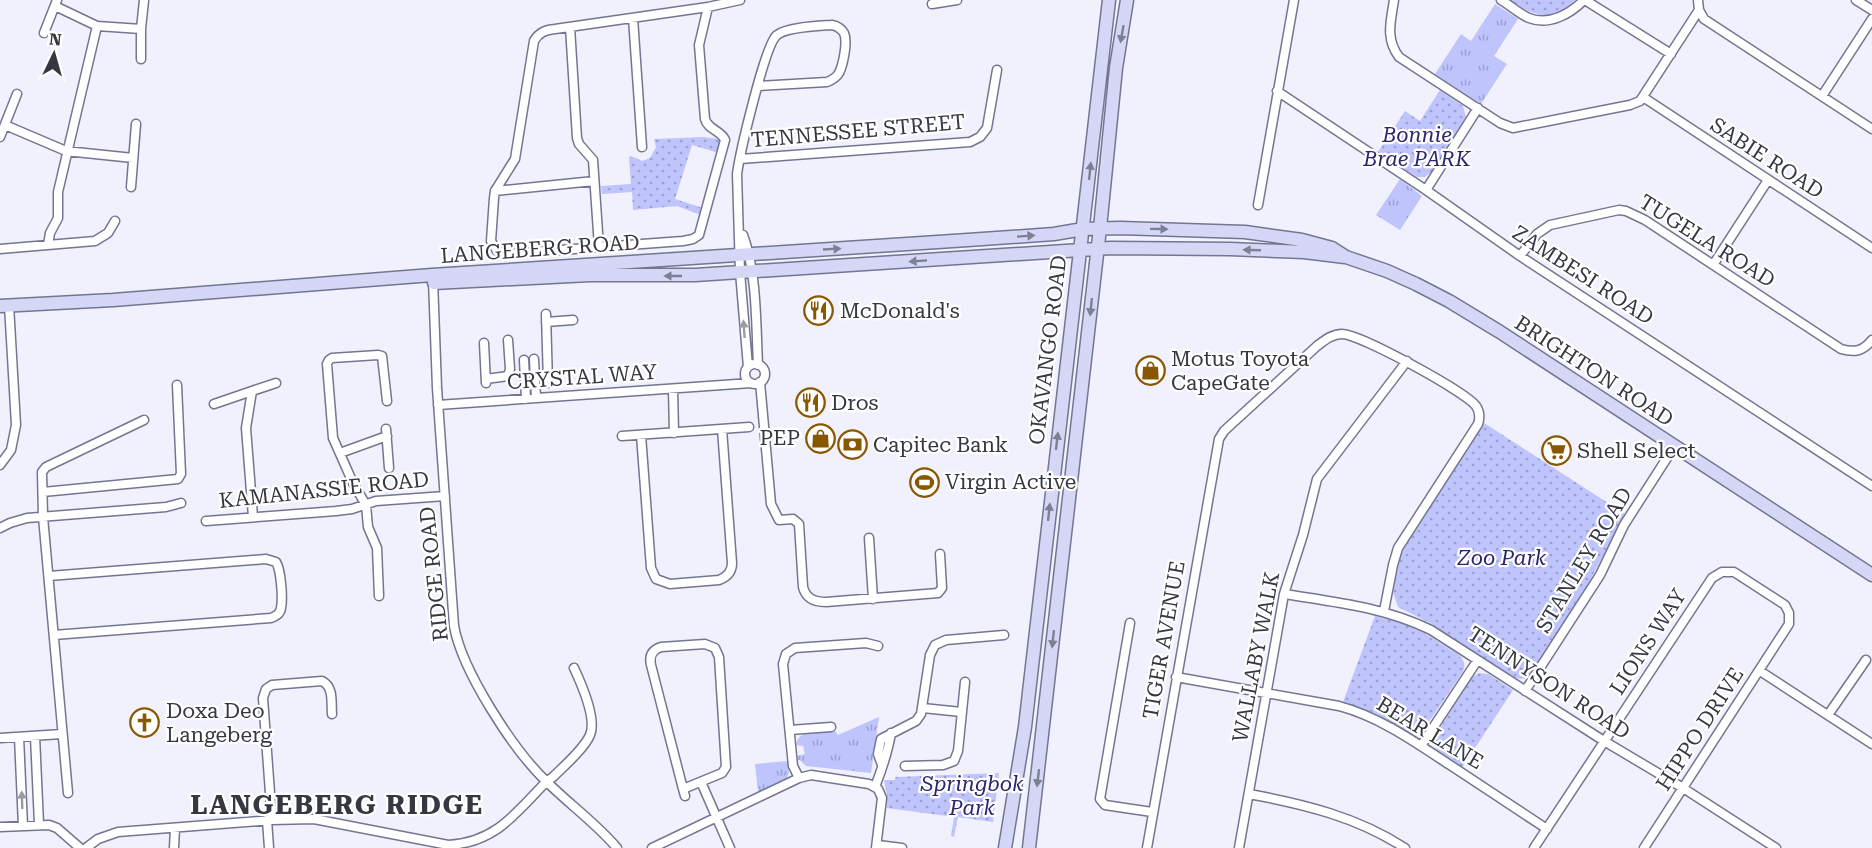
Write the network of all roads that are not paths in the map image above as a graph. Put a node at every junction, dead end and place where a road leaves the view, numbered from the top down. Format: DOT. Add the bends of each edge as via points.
graph roads {
  1 [pos="144,0"];
  2 [pos="957,0"];
  3 [pos="1109,0"];
  4 [pos="1127,0"];
  5 [pos="1294,0"];
  6 [pos="1394,0"];
  7 [pos="1501,0"];
  8 [pos="1584,0"];
  9 [pos="1698,0"];
  10 [pos="1856,0"];
  11 [pos="734,1"];
  12 [pos="56,3"];
  13 [pos="932,4"];
  14 [pos="708,7"];
  15 [pos="1699,10"];
  16 [pos="1872,10"];
  17 [pos="633,18"];
  18 [pos="1872,19"];
  19 [pos="97,26"];
  20 [pos="570,27"];
  21 [pos="141,29"];
  22 [pos="44,33"];
  23 [pos="1671,54"];
  24 [pos="141,59"];
  25 [pos="998,70"];
  26 [pos="759,86"];
  27 [pos="1277,91"];
  28 [pos="17,94"];
  29 [pos="1822,96"];
  30 [pos="1643,97"];
  31 [pos="1478,108"];
  32 [pos="136,124"];
  33 [pos="5,125"];
  34 [pos="1872,129"];
  35 [pos="0,137"];
  36 [pos="642,147"];
  37 [pos="66,151"];
  38 [pos="133,158"];
  39 [pos="740,159"];
  40 [pos="1768,180"];
  41 [pos="594,181"];
  42 [pos="131,187"];
  43 [pos="1426,190"];
  44 [pos="495,191"];
  45 [pos="1258,205"];
  46 [pos="115,221"];
  47 [pos="1100,228"];
  48 [pos="1083,229"];
  49 [pos="48,245"];
  50 [pos="598,247"];
  51 [pos="1872,248"];
  52 [pos="0,249"];
  53 [pos="1080,249"];
  54 [pos="1098,249"];
  55 [pos="745,254"];
  56 [pos="1520,256"];
  57 [pos="1346,257"];
  58 [pos="1713,265"];
  59 [pos="745,271"];
  60 [pos="433,279"];
  61 [pos="4,310"];
  62 [pos="573,320"];
  63 [pos="508,339"];
  64 [pos="1872,340"];
  65 [pos="484,343"];
  66 [pos="547,357"];
  67 [pos="534,359"];
  68 [pos="524,360"];
  69 [pos="1407,361"];
  70 [pos="510,362"];
  71 [pos="758,365"];
  72 [pos="752,378"];
  73 [pos="276,382"];
  74 [pos="525,382"];
  75 [pos="535,382"];
  76 [pos="548,383"];
  77 [pos="177,385"];
  78 [pos="673,389"];
  79 [pos="252,391"];
  80 [pos="526,399"];
  81 [pos="536,399"];
  82 [pos="387,401"];
  83 [pos="214,404"];
  84 [pos="438,405"];
  85 [pos="144,420"];
  86 [pos="749,428"];
  87 [pos="722,429"];
  88 [pos="675,433"];
  89 [pos="641,435"];
  90 [pos="622,436"];
  91 [pos="1674,447"];
  92 [pos="340,453"];
  93 [pos="0,465"];
  94 [pos="389,468"];
  95 [pos="1872,486"];
  96 [pos="43,492"];
  97 [pos="445,496"];
  98 [pos="181,503"];
  99 [pos="366,505"];
  100 [pos="44,517"];
  101 [pos="253,518"];
  102 [pos="206,521"];
  103 [pos="0,528"];
  104 [pos="869,538"];
  105 [pos="940,554"];
  106 [pos="1872,575"];
  107 [pos="49,576"];
  108 [pos="1284,594"];
  109 [pos="379,596"];
  110 [pos="873,599"];
  111 [pos="1384,611"];
  112 [pos="1130,623"];
  113 [pos="1787,630"];
  114 [pos="54,635"];
  115 [pos="1004,635"];
  116 [pos="878,646"];
  117 [pos="1866,660"];
  118 [pos="1477,661"];
  119 [pos="574,668"];
  120 [pos="1760,671"];
  121 [pos="1176,677"];
  122 [pos="965,682"];
  123 [pos="1525,691"];
  124 [pos="1266,692"];
  125 [pos="923,708"];
  126 [pos="961,712"];
  127 [pos="332,714"];
  128 [pos="1828,715"];
  129 [pos="831,727"];
  130 [pos="790,730"];
  131 [pos="62,734"];
  132 [pos="35,736"];
  133 [pos="19,737"];
  134 [pos="0,738"];
  135 [pos="1604,741"];
  136 [pos="1872,744"];
  137 [pos="1420,746"];
  138 [pos="905,766"];
  139 [pos="799,778"];
  140 [pos="546,782"];
  141 [pos="701,782"];
  142 [pos="877,788"];
  143 [pos="1683,788"];
  144 [pos="68,793"];
  145 [pos="1249,794"];
  146 [pos="1152,812"];
  147 [pos="716,819"];
  148 [pos="269,820"];
  149 [pos="39,824"];
  150 [pos="23,826"];
  151 [pos="0,827"];
  152 [pos="175,828"];
  153 [pos="1547,829"];
  154 [pos="447,846"];
  155 [pos="877,846"];
  156 [pos="80,848"];
  157 [pos="86,848"];
  158 [pos="174,848"];
  159 [pos="269,848"];
  160 [pos="617,848"];
  161 [pos="652,848"];
  162 [pos="730,848"];
  163 [pos="902,848"];
  164 [pos="1005,848"];
  165 [pos="1029,848"];
  166 [pos="1147,848"];
  167 [pos="1239,848"];
  168 [pos="1406,848"];
  169 [pos="1534,848"];
  170 [pos="1644,848"];
  171 [pos="1776,848"];
  1 -- 21 [label="street"];
  2 -- 13 [label="street"];
  48 -- 3 [label="main road, OKAVANGO ROAD, one-way"];
  4 -- 47 [label="main road, OKAVANGO ROAD, one-way"];
  5 -- 27 [label="street"];
  6 -- 31 [label="street" via="1389,33 1399,57"];
  7 -- 8 [label="street" via="1537,20 1562,16"];
  8 -- 23 [label="street"];
  9 -- 15 [label="street"];
  10 -- 16 [label="street"];
  11 -- 14 [label="street"];
  12 -- 19 [label="street"];
  12 -- 22 [label="street"];
  14 -- 17 [label="street"];
  14 -- 50 [label="street" via="699,45 705,119 725,140 700,233 683,241"];
  15 -- 23 [label="street"];
  15 -- 29 [label="street" via="1704,19"];
  17 -- 20 [label="street"];
  17 -- 36 [label="street"];
  18 -- 29 [label="street"];
  19 -- 21 [label="street"];
  19 -- 37 [label="street"];
  20 -- 41 [label="street" via="577,138 593,160"];
  20 -- 44 [label="street" via="542,32 536,38 515,159"];
  21 -- 24 [label="street"];
  23 -- 30 [label="street"];
  25 -- 39 [label="street, TENNESSEE STREET" via="987,128 975,140"];
  26 -- 26 [label="street" via="770,44 778,34 832,25 844,33 840,70 833,80"];
  26 -- 39 [label="street"];
  27 -- 43 [label="street, ZAMBESI ROAD"];
  27 -- 45 [label="street"];
  28 -- 33 [label="street"];
  29 -- 34 [label="street"];
  30 -- 31 [label="street" via="1630,105 1517,128 1507,127"];
  30 -- 40 [label="street, SABIE ROAD"];
  31 -- 43 [label="street"];
  32 -- 38 [label="street"];
  33 -- 35 [label="street"];
  33 -- 37 [label="street"];
  37 -- 38 [label="street"];
  37 -- 49 [label="street" via="57,197 58,218"];
  38 -- 42 [label="street"];
  39 -- 55 [label="street" via="738,223"];
  40 -- 51 [label="street, SABIE ROAD"];
  40 -- 58 [label="street"];
  41 -- 44 [label="street"];
  41 -- 50 [label="street"];
  43 -- 56 [label="street, ZAMBESI ROAD"];
  44 -- 50 [label="street" via="491,242 501,253"];
  46 -- 49 [label="street" via="108,233 95,241"];
  47 -- 48 [label="main road, BRIGHTON ROAD"];
  47 -- 54 [label="main road, OKAVANGO ROAD"];
  47 -- 57 [label="main road, BRIGHTON ROAD, one-way" via="1245,232 1302,240 1332,248"];
  48 -- 53 [label="main road, OKAVANGO ROAD"];
  55 -- 48 [label="main road, LANGEBERG ROAD, one-way"];
  49 -- 52 [label="street"];
  53 -- 54 [label="main road, BRIGHTON ROAD"];
  53 -- 59 [label="main road, LANGEBERG ROAD, one-way"];
  164 -- 53 [label="main road, OKAVANGO ROAD, one-way" via="1025,727"];
  57 -- 54 [label="main road, BRIGHTON ROAD, one-way" via="1230,249"];
  54 -- 165 [label="main road, OKAVANGO ROAD, one-way"];
  55 -- 59 [label="street"];
  55 -- 60 [label="main road, LANGEBERG ROAD"];
  56 -- 58 [label="street, TUGELA ROAD" via="1537,234 1550,225 1626,210"];
  56 -- 95 [label="street, ZAMBESI ROAD"];
  57 -- 91 [label="main road, BRIGHTON ROAD" via="1387,271 1449,301"];
  58 -- 64 [label="street, TUGELA ROAD" via="1841,349 1860,351"];
  59 -- 60 [label="main road, LANGEBERG ROAD, one-way" via="674,276 590,274"];
  59 -- 71 [label="street" via="754,290"];
  72 -- 59 [label="street, one-way"];
  60 -- 61 [label="main road, LANGEBERG ROAD"];
  60 -- 84 [label="street, RIDGE ROAD"];
  61 -- 93 [label="street" via="16,411 11,450"];
  62 -- 66 [label="street" via="546,318"];
  63 -- 70 [label="street"];
  65 -- 70 [label="street" via="486,381 508,376"];
  66 -- 67 [label="street"];
  66 -- 76 [label="street"];
  67 -- 68 [label="street"];
  67 -- 75 [label="street"];
  68 -- 70 [label="street"];
  68 -- 74 [label="street"];
  69 -- 108 [label="street, WALLABY WALK" via="1317,478"];
  69 -- 111 [label="street" via="1472,402 1479,419 1398,548"];
  69 -- 121 [label="street, TIGER AVENUE" via="1353,336 1328,337 1224,431 1219,439"];
  71 -- 72 [label="street, CRYSTAL WAY" via="752,364"];
  71 -- 72 [label="street" via="764,373"];
  72 -- 78 [label="street, CRYSTAL WAY"];
  72 -- 110 [label="street" via="762,395 771,504 779,520 793,519 799,524 803,591 817,602"];
  73 -- 79 [label="street"];
  74 -- 75 [label="street"];
  74 -- 80 [label="street"];
  75 -- 81 [label="street"];
  77 -- 96 [label="street" via="182,474 178,479"];
  78 -- 81 [label="street, CRYSTAL WAY"];
  78 -- 88 [label="street"];
  79 -- 83 [label="street"];
  79 -- 101 [label="street" via="246,428"];
  80 -- 81 [label="street, CRYSTAL WAY"];
  80 -- 84 [label="street, CRYSTAL WAY"];
  82 -- 92 [label="street" via="382,356 328,360 332,431"];
  84 -- 97 [label="street, RIDGE ROAD"];
  85 -- 96 [label="street" via="43,469"];
  86 -- 87 [label="street"];
  87 -- 88 [label="street"];
  87 -- 89 [label="street" via="731,570 719,580 670,584 656,579 651,568"];
  88 -- 89 [label="street"];
  89 -- 90 [label="street"];
  91 -- 106 [label="main road, BRIGHTON ROAD"];
  91 -- 123 [label="street, STANLEY ROAD" via="1624,525 1600,575"];
  92 -- 94 [label="street" via="386,433"];
  92 -- 99 [label="street"];
  96 -- 100 [label="street"];
  97 -- 99 [label="street, KAMANASSIE ROAD"];
  97 -- 140 [label="street, RIDGE ROAD" via="454,626 460,649 522,755"];
  98 -- 100 [label="street"];
  99 -- 101 [label="street, KAMANASSIE ROAD"];
  99 -- 109 [label="street" via="368,527 377,548"];
  100 -- 103 [label="street" via="18,520"];
  100 -- 107 [label="street"];
  101 -- 102 [label="street, KAMANASSIE ROAD"];
  104 -- 110 [label="street"];
  105 -- 110 [label="street" via="942,588 938,593"];
  107 -- 114 [label="street"];
  107 -- 114 [label="street" via="266,559 276,562 279,569 282,607 271,618"];
  108 -- 111 [label="street, TENNYSON ROAD"];
  108 -- 124 [label="street, WALLABY WALK"];
  111 -- 118 [label="street, TENNYSON ROAD" via="1431,630"];
  112 -- 146 [label="street" via="1100,799 1106,805"];
  113 -- 120 [label="street, HIPPO DRIVE"];
  113 -- 135 [label="street, LIONS WAY" via="1789,613 1779,600 1734,572 1718,573"];
  114 -- 131 [label="street"];
  115 -- 125 [label="street" via="946,640 935,645 930,655"];
  116 -- 130 [label="street" via="866,643 795,648 788,652 783,664"];
  117 -- 128 [label="street"];
  118 -- 123 [label="street, TENNYSON ROAD"];
  118 -- 137 [label="street"];
  119 -- 140 [label="street" via="582,685 591,732"];
  120 -- 128 [label="street"];
  120 -- 143 [label="street, HIPPO DRIVE"];
  121 -- 124 [label="street, BEAR LANE"];
  121 -- 146 [label="street, TIGER AVENUE"];
  122 -- 126 [label="street"];
  123 -- 135 [label="street, TENNYSON ROAD"];
  124 -- 137 [label="street, BEAR LANE" via="1359,711"];
  124 -- 145 [label="street, WALLABY WALK"];
  125 -- 126 [label="street"];
  125 -- 142 [label="street" via="916,721 891,733"];
  126 -- 138 [label="street" via="954,761"];
  127 -- 148 [label="street" via="330,691 322,681 272,685 264,692"];
  128 -- 136 [label="street"];
  129 -- 130 [label="street"];
  130 -- 139 [label="street" via="793,766"];
  131 -- 132 [label="street"];
  131 -- 144 [label="street"];
  132 -- 133 [label="street"];
  132 -- 149 [label="street"];
  133 -- 134 [label="street"];
  150 -- 133 [label="street, one-way"];
  135 -- 143 [label="street, TENNYSON ROAD"];
  135 -- 153 [label="street, LIONS WAY"];
  137 -- 153 [label="street, BEAR LANE"];
  139 -- 142 [label="street" via="814,776"];
  139 -- 147 [label="street"];
  140 -- 154 [label="street" via="491,834"];
  140 -- 160 [label="street, RIDGE ROAD"];
  141 -- 141 [label="street" via="722,773 727,762 718,653 705,644 661,647 652,652 651,665 684,793"];
  141 -- 147 [label="street"];
  142 -- 155 [label="street" via="882,798"];
  143 -- 170 [label="street, HIPPO DRIVE"];
  143 -- 171 [label="street, TENNYSON ROAD"];
  145 -- 167 [label="street, WALLABY WALK"];
  145 -- 168 [label="street" via="1299,803 1343,817 1381,832"];
  146 -- 166 [label="street, TIGER AVENUE"];
  147 -- 161 [label="street"];
  147 -- 162 [label="street"];
  148 -- 152 [label="street"];
  148 -- 154 [label="street" via="319,819"];
  148 -- 159 [label="street"];
  149 -- 150 [label="street"];
  149 -- 156 [label="street" via="57,828"];
  150 -- 151 [label="street"];
  152 -- 157 [label="street" via="111,834"];
  152 -- 158 [label="street"];
  153 -- 169 [label="street, LIONS WAY"];
  155 -- 163 [label="street"];
}
